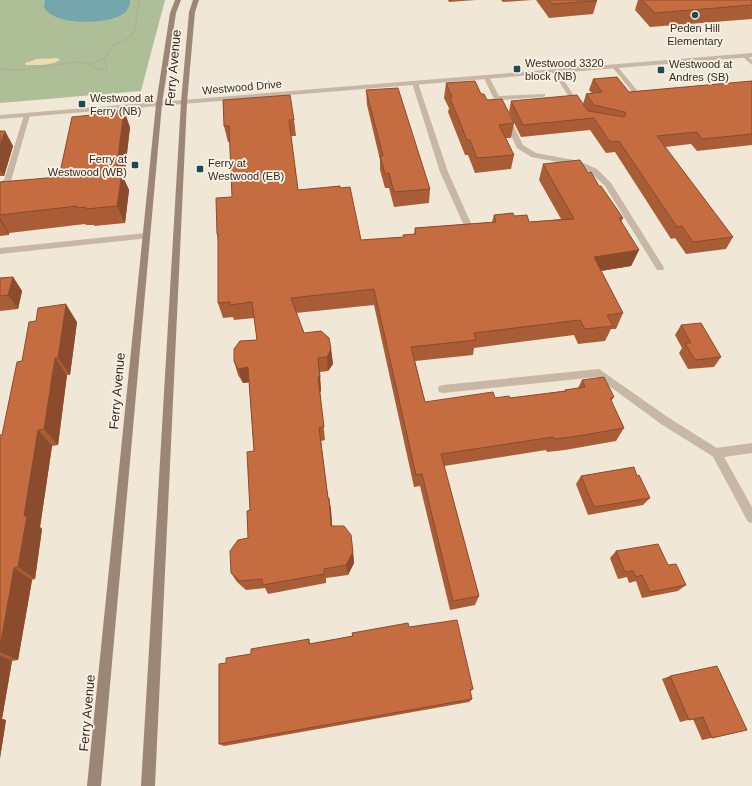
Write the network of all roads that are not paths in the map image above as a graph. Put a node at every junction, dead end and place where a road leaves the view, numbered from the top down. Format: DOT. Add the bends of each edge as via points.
graph roads {
  1 [pos="178,0"];
  2 [pos="196,0"];
  3 [pos="748,56"];
  4 [pos="752,63"];
  5 [pos="615,67"];
  6 [pos="556,72"];
  7 [pos="487,78"];
  8 [pos="415,83"];
  9 [pos="543,94"];
  10 [pos="654,95"];
  11 [pos="496,98"];
  12 [pos="184,102"];
  13 [pos="159,104"];
  14 [pos="583,114"];
  15 [pos="27,115"];
  16 [pos="0,117"];
  17 [pos="0,186"];
  18 [pos="470,230"];
  19 [pos="146,236"];
  20 [pos="0,251"];
  21 [pos="660,268"];
  22 [pos="443,389"];
  23 [pos="752,448"];
  24 [pos="716,453"];
  25 [pos="752,518"];
  26 [pos="94,786"];
  27 [pos="148,786"];
  1 -- 13 [label="main road, Ferry Avenue" via="173,13"];
  2 -- 12 [label="main road, Ferry Avenue" via="192,12"];
  3 -- 4 [label="street"];
  3 -- 5 [label="street, Westwood Drive"];
  5 -- 6 [label="street, Westwood Drive"];
  5 -- 10 [label="street" via="639,97"];
  6 -- 7 [label="street, Westwood Drive"];
  6 -- 14 [label="street"];
  7 -- 8 [label="street, Westwood Drive"];
  7 -- 11 [label="street"];
  8 -- 12 [label="street, Westwood Drive"];
  8 -- 18 [label="street" via="444,172"];
  9 -- 11 [label="street"];
  11 -- 21 [label="street" via="520,146 534,155 576,163 594,171 608,185"];
  12 -- 13 [label="street, Westwood Drive"];
  12 -- 27 [label="main road, Ferry Avenue"];
  13 -- 15 [label="street, Westwood Drive"];
  13 -- 19 [label="main road, Ferry Avenue"];
  15 -- 16 [label="street, Westwood Drive"];
  15 -- 17 [label="street" via="16,142 7,181"];
  19 -- 20 [label="street"];
  19 -- 26 [label="main road, Ferry Avenue"];
  22 -- 24 [label="street" via="599,373 665,421"];
  23 -- 24 [label="street"];
  24 -- 25 [label="street"];
}
